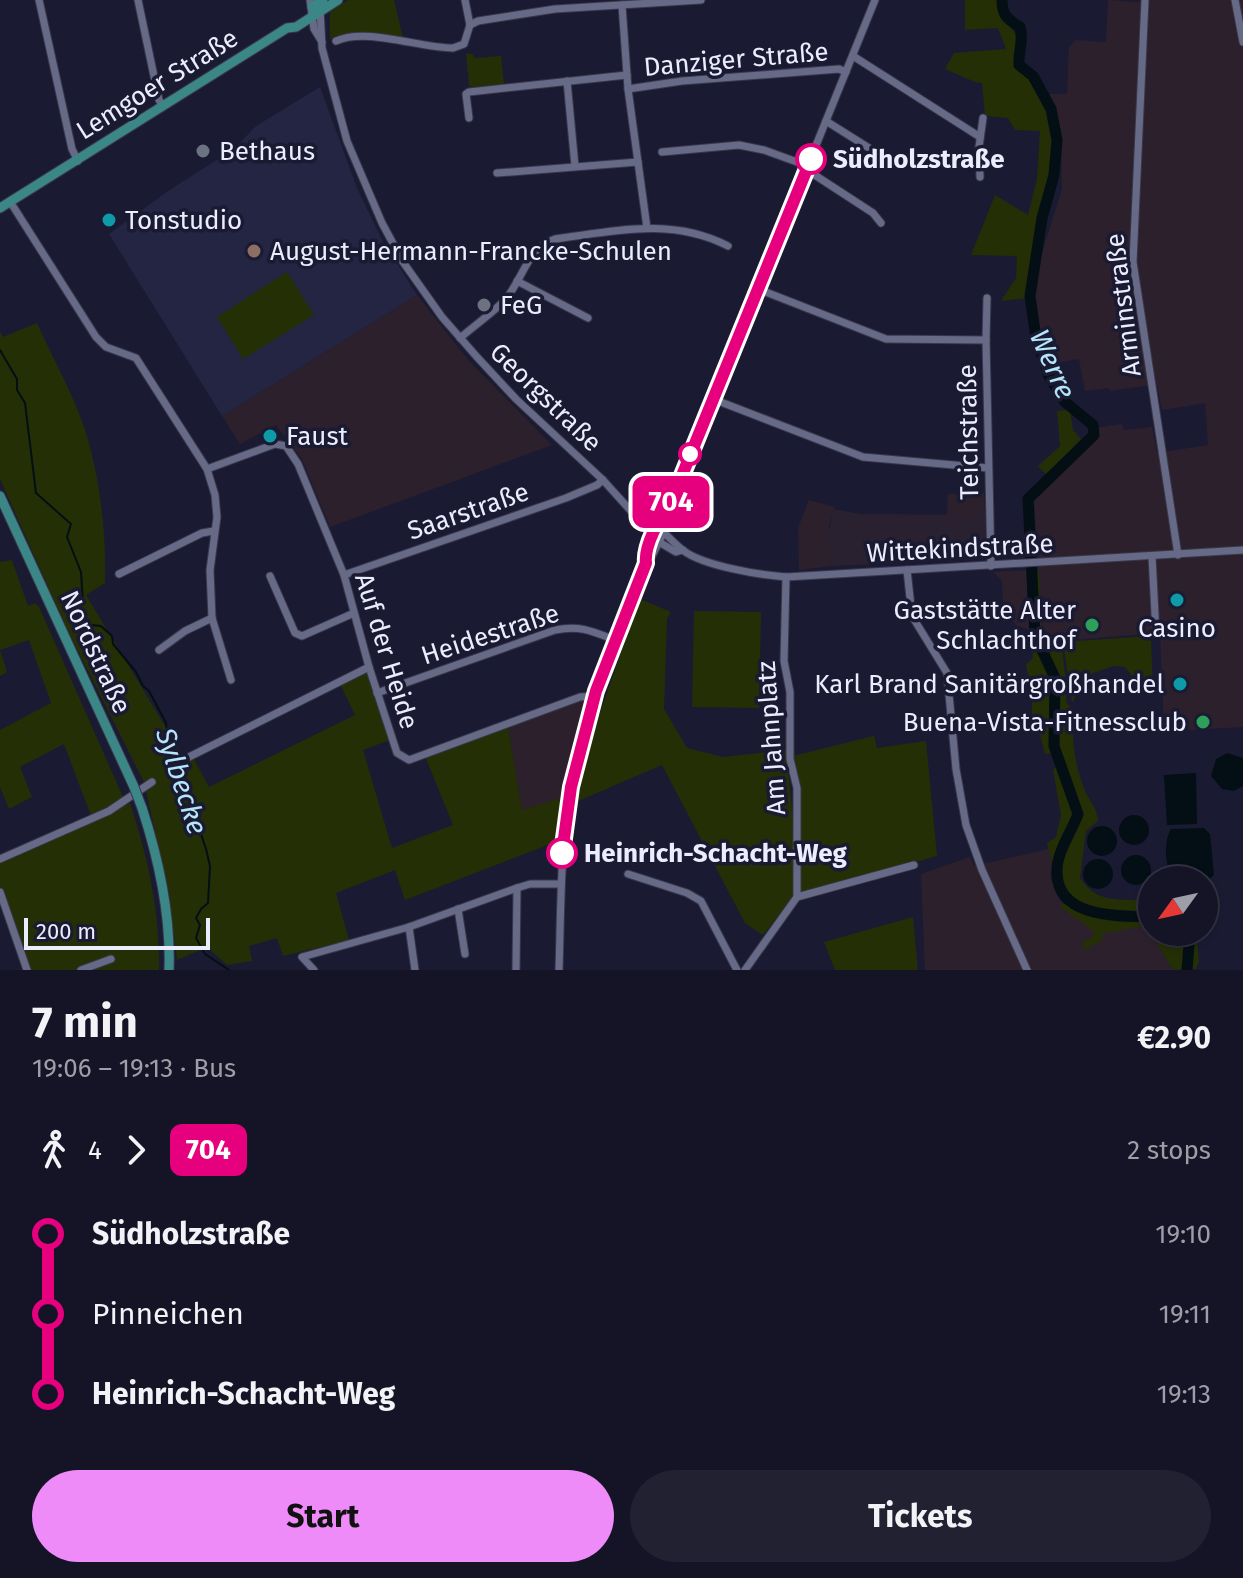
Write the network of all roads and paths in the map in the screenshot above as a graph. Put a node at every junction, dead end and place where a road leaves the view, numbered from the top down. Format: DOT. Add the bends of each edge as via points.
graph roads {
  1 [pos="39,0"];
  2 [pos="138,0"];
  3 [pos="338,0"];
  4 [pos="465,0"];
  5 [pos="552,0"];
  6 [pos="701,0"];
  7 [pos="875,0"];
  8 [pos="1145,0"];
  9 [pos="1235,0"];
  10 [pos="650,2"];
  11 [pos="316,5"];
  12 [pos="622,5"];
  13 [pos="555,9"];
  14 [pos="470,25"];
  15 [pos="336,41"];
  16 [pos="1243,42"];
  17 [pos="853,56"];
  18 [pos="846,72"];
  19 [pos="627,75"];
  20 [pos="567,81"];
  21 [pos="628,89"];
  22 [pos="163,106"];
  23 [pos="469,118"];
  24 [pos="983,118"];
  25 [pos="826,121"];
  26 [pos="980,137"];
  27 [pos="684,139"];
  28 [pos="869,148"];
  29 [pos="686,149"];
  30 [pos="662,152"];
  31 [pos="78,161"];
  32 [pos="638,162"];
  33 [pos="575,166"];
  34 [pos="808,168"];
  35 [pos="497,173"];
  36 [pos="980,177"];
  37 [pos="11,203"];
  38 [pos="0,208"];
  39 [pos="881,223"];
  40 [pos="647,228"];
  41 [pos="728,246"];
  42 [pos="517,281"];
  43 [pos="758,289"];
  44 [pos="987,298"];
  45 [pos="588,318"];
  46 [pos="460,338"];
  47 [pos="986,340"];
  48 [pos="713,399"];
  49 [pos="988,468"];
  50 [pos="207,469"];
  51 [pos="603,480"];
  52 [pos="0,496"];
  53 [pos="214,531"];
  54 [pos="658,535"];
  55 [pos="1243,550"];
  56 [pos="1178,555"];
  57 [pos="1152,556"];
  58 [pos="991,566"];
  59 [pos="907,570"];
  60 [pos="119,574"];
  61 [pos="344,575"];
  62 [pos="270,576"];
  63 [pos="786,577"];
  64 [pos="354,613"];
  65 [pos="212,618"];
  66 [pos="1156,634"];
  67 [pos="615,640"];
  68 [pos="159,650"];
  69 [pos="369,667"];
  70 [pos="231,680"];
  71 [pos="377,693"];
  72 [pos="594,696"];
  73 [pos="175,764"];
  74 [pos="152,782"];
  75 [pos="0,859"];
  76 [pos="914,865"];
  77 [pos="628,874"];
  78 [pos="561,884"];
  79 [pos="517,888"];
  80 [pos="0,892"];
  81 [pos="797,897"];
  82 [pos="458,909"];
  83 [pos="409,927"];
  84 [pos="465,954"];
  85 [pos="111,959"];
  86 [pos="27,970"];
  87 [pos="81,970"];
  88 [pos="169,970"];
  89 [pos="314,970"];
  90 [pos="415,970"];
  91 [pos="516,970"];
  92 [pos="559,970"];
  93 [pos="737,970"];
  94 [pos="745,970"];
  95 [pos="1027,970"];
  1 -- 31 [label="street"];
  2 -- 22 [label="street"];
  3 -- 11 [label="main road, Lemgoer Straße"];
  4 -- 14 [label="street"];
  5 -- 13 [label="street"];
  6 -- 10 [label="street"];
  7 -- 17 [label="street"];
  8 -- 56 [label="street, Arminstraße" via="1133,262"];
  9 -- 16 [label="street"];
  10 -- 12 [label="street"];
  11 -- 22 [label="main road, Lemgoer Straße" via="296,27"];
  11 -- 46 [label="street, Georgstraße" via="347,141 382,223 426,295"];
  12 -- 13 [label="street"];
  12 -- 19 [label="street"];
  13 -- 14 [label="street"];
  14 -- 15 [label="street" via="464,44 453,48 366,37"];
  17 -- 18 [label="street"];
  17 -- 26 [label="street"];
  18 -- 21 [label="street, Danziger Straße" via="736,76"];
  18 -- 25 [label="street"];
  19 -- 20 [label="street"];
  19 -- 21 [label="street"];
  20 -- 23 [label="street" via="469,92"];
  20 -- 33 [label="street"];
  21 -- 32 [label="street"];
  22 -- 31 [label="main road, Lemgoer Straße"];
  24 -- 26 [label="street"];
  25 -- 28 [label="street"];
  25 -- 34 [label="street"];
  26 -- 36 [label="street"];
  27 -- 29 [label="street"];
  29 -- 30 [label="street"];
  29 -- 34 [label="street" via="739,145"];
  31 -- 37 [label="main road, Lemgoer Straße"];
  32 -- 33 [label="street"];
  32 -- 40 [label="street"];
  33 -- 35 [label="street"];
  34 -- 39 [label="street"];
  34 -- 43 [label="street"];
  37 -- 38 [label="main road, Lemgoer Straße"];
  37 -- 50 [label="street" via="96,337 106,347 136,358"];
  40 -- 41 [label="street" via="693,231"];
  40 -- 42 [label="street" via="555,239 532,253"];
  42 -- 45 [label="street"];
  42 -- 46 [label="street" via="505,299"];
  43 -- 47 [label="street" via="886,339"];
  43 -- 48 [label="street"];
  44 -- 47 [label="street, Teichstraße"];
  46 -- 51 [label="street, Georgstraße"];
  47 -- 49 [label="street, Teichstraße"];
  48 -- 49 [label="street" via="863,457"];
  48 -- 54 [label="street"];
  49 -- 58 [label="street, Teichstraße"];
  50 -- 53 [label="street" via="216,504"];
  50 -- 61 [label="street, Auf der Heide" via="275,444 286,446"];
  51 -- 54 [label="street, Georgstraße" via="639,522"];
  51 -- 61 [label="street, Saarstraße" via="566,498"];
  52 -- 88 [label="main road, Nordstraße, bridge" via="142,808 163,888"];
  53 -- 60 [label="street"];
  53 -- 65 [label="street"];
  54 -- 63 [label="street, Wittekindstraße" via="676,552"];
  54 -- 67 [label="street"];
  55 -- 56 [label="street, Wittekindstraße"];
  56 -- 57 [label="street, Wittekindstraße"];
  57 -- 58 [label="street, Wittekindstraße"];
  57 -- 66 [label="street"];
  58 -- 59 [label="street, Wittekindstraße"];
  59 -- 63 [label="street, Wittekindstraße"];
  59 -- 95 [label="street" via="912,616 947,673 966,825"];
  61 -- 64 [label="street, Auf der Heide"];
  62 -- 64 [label="street" via="295,633 302,636"];
  63 -- 81 [label="street, Am Jahnplatz" via="784,661 790,692 790,759 797,788"];
  64 -- 69 [label="street, Auf der Heide"];
  65 -- 68 [label="street"];
  65 -- 70 [label="street"];
  67 -- 71 [label="street, Heidestraße" via="573,626 555,630"];
  67 -- 72 [label="street"];
  69 -- 71 [label="street, Auf der Heide"];
  69 -- 73 [label="street"];
  71 -- 72 [label="street, Auf der Heide" via="397,753 409,760"];
  72 -- 78 [label="street" via="571,787"];
  74 -- 75 [label="street" via="109,811"];
  76 -- 81 [label="street"];
  77 -- 93 [label="street" via="701,901"];
  78 -- 79 [label="street"];
  78 -- 92 [label="street"];
  79 -- 82 [label="street"];
  79 -- 91 [label="street"];
  80 -- 86 [label="street"];
  81 -- 94 [label="street"];
  82 -- 83 [label="street"];
  82 -- 84 [label="street"];
  83 -- 89 [label="street" via="302,957"];
  83 -- 90 [label="street"];
  85 -- 87 [label="street"];
}
